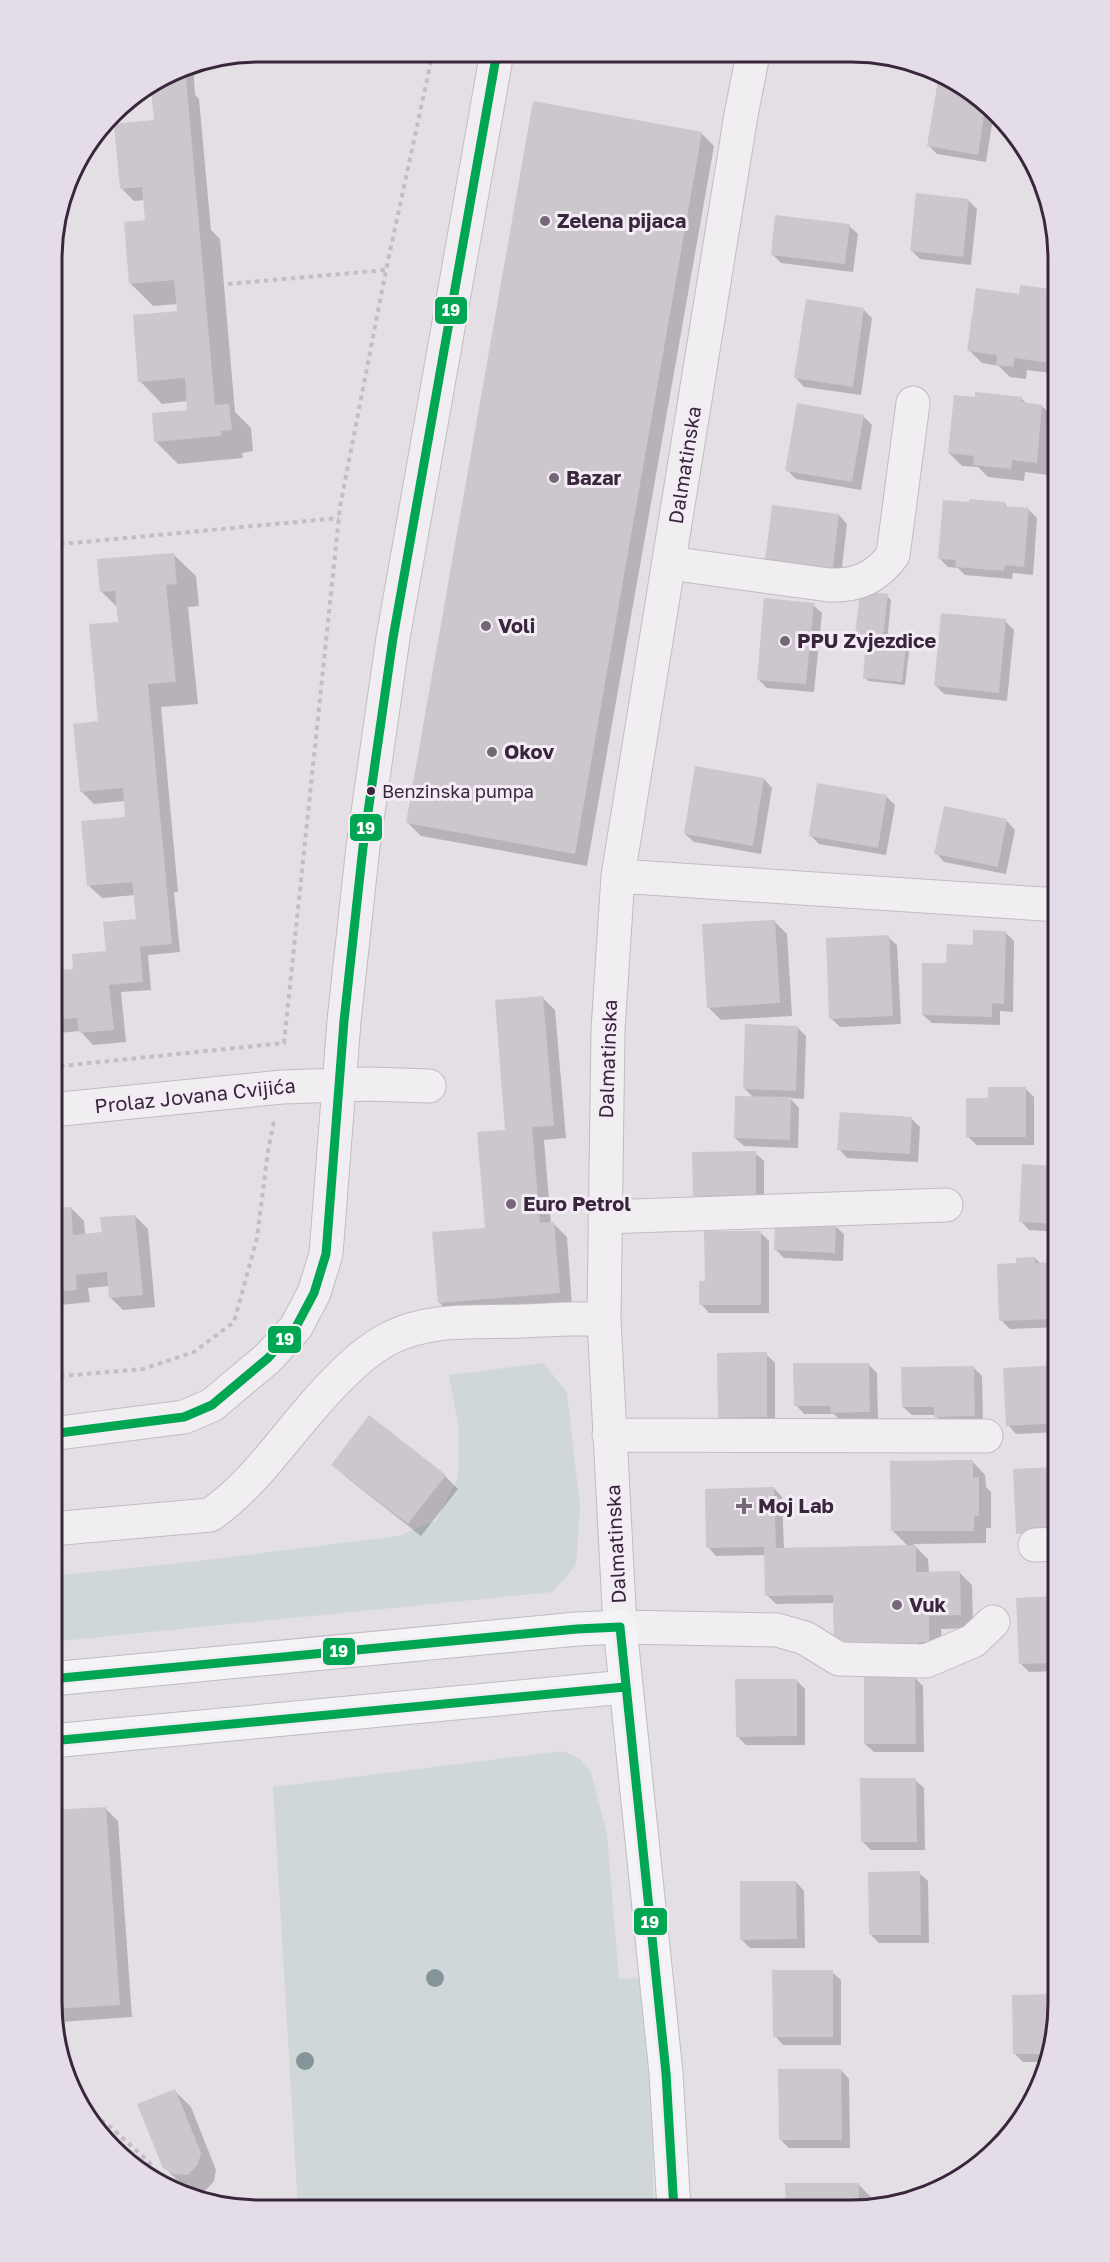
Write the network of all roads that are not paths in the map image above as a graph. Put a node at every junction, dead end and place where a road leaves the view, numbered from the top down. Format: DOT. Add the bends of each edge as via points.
graph roads {
  1 [pos="495,62"];
  2 [pos="751,62"];
  3 [pos="912,403"];
  4 [pos="669,563"];
  5 [pos="618,876"];
  6 [pos="1048,903"];
  7 [pos="339,1084"];
  8 [pos="429,1086"];
  9 [pos="62,1109"];
  10 [pos="946,1205"];
  11 [pos="605,1216"];
  12 [pos="604,1318"];
  13 [pos="62,1433"];
  14 [pos="609,1435"];
  15 [pos="986,1436"];
  16 [pos="62,1528"];
  17 [pos="993,1622"];
  18 [pos="620,1627"];
  19 [pos="62,1678"];
  20 [pos="625,1687"];
  21 [pos="62,1740"];
  22 [pos="673,2200"];
  1 -- 7 [label="street" via="393,638 363,847"];
  2 -- 4 [label="street, Dalmatinska"];
  3 -- 4 [label="street" via="894,555 873,577 844,586 829,585"];
  4 -- 5 [label="street, Dalmatinska"];
  5 -- 6 [label="street"];
  5 -- 11 [label="street, Dalmatinska" via="608,1030"];
  7 -- 8 [label="street, Prolaz Jovana Cvijića"];
  7 -- 9 [label="street, Prolaz Jovana Cvijića"];
  7 -- 13 [label="street" via="326,1254 314,1293 296,1327 268,1358 213,1405 184,1417"];
  10 -- 11 [label="street"];
  11 -- 12 [label="street, Dalmatinska"];
  12 -- 14 [label="street, Dalmatinska"];
  12 -- 16 [label="street" via="452,1322 417,1328 387,1339 359,1360 313,1406 241,1490 210,1515"];
  14 -- 15 [label="street"];
  14 -- 18 [label="street, Dalmatinska"];
  17 -- 18 [label="street" via="973,1641 926,1661 839,1659 805,1638 777,1630"];
  18 -- 19 [label="main road"];
  18 -- 20 [label="main road, Dalmatinska"];
  20 -- 21 [label="main road"];
  20 -- 22 [label="main road, Dalmatinska" via="666,2073"];
}
